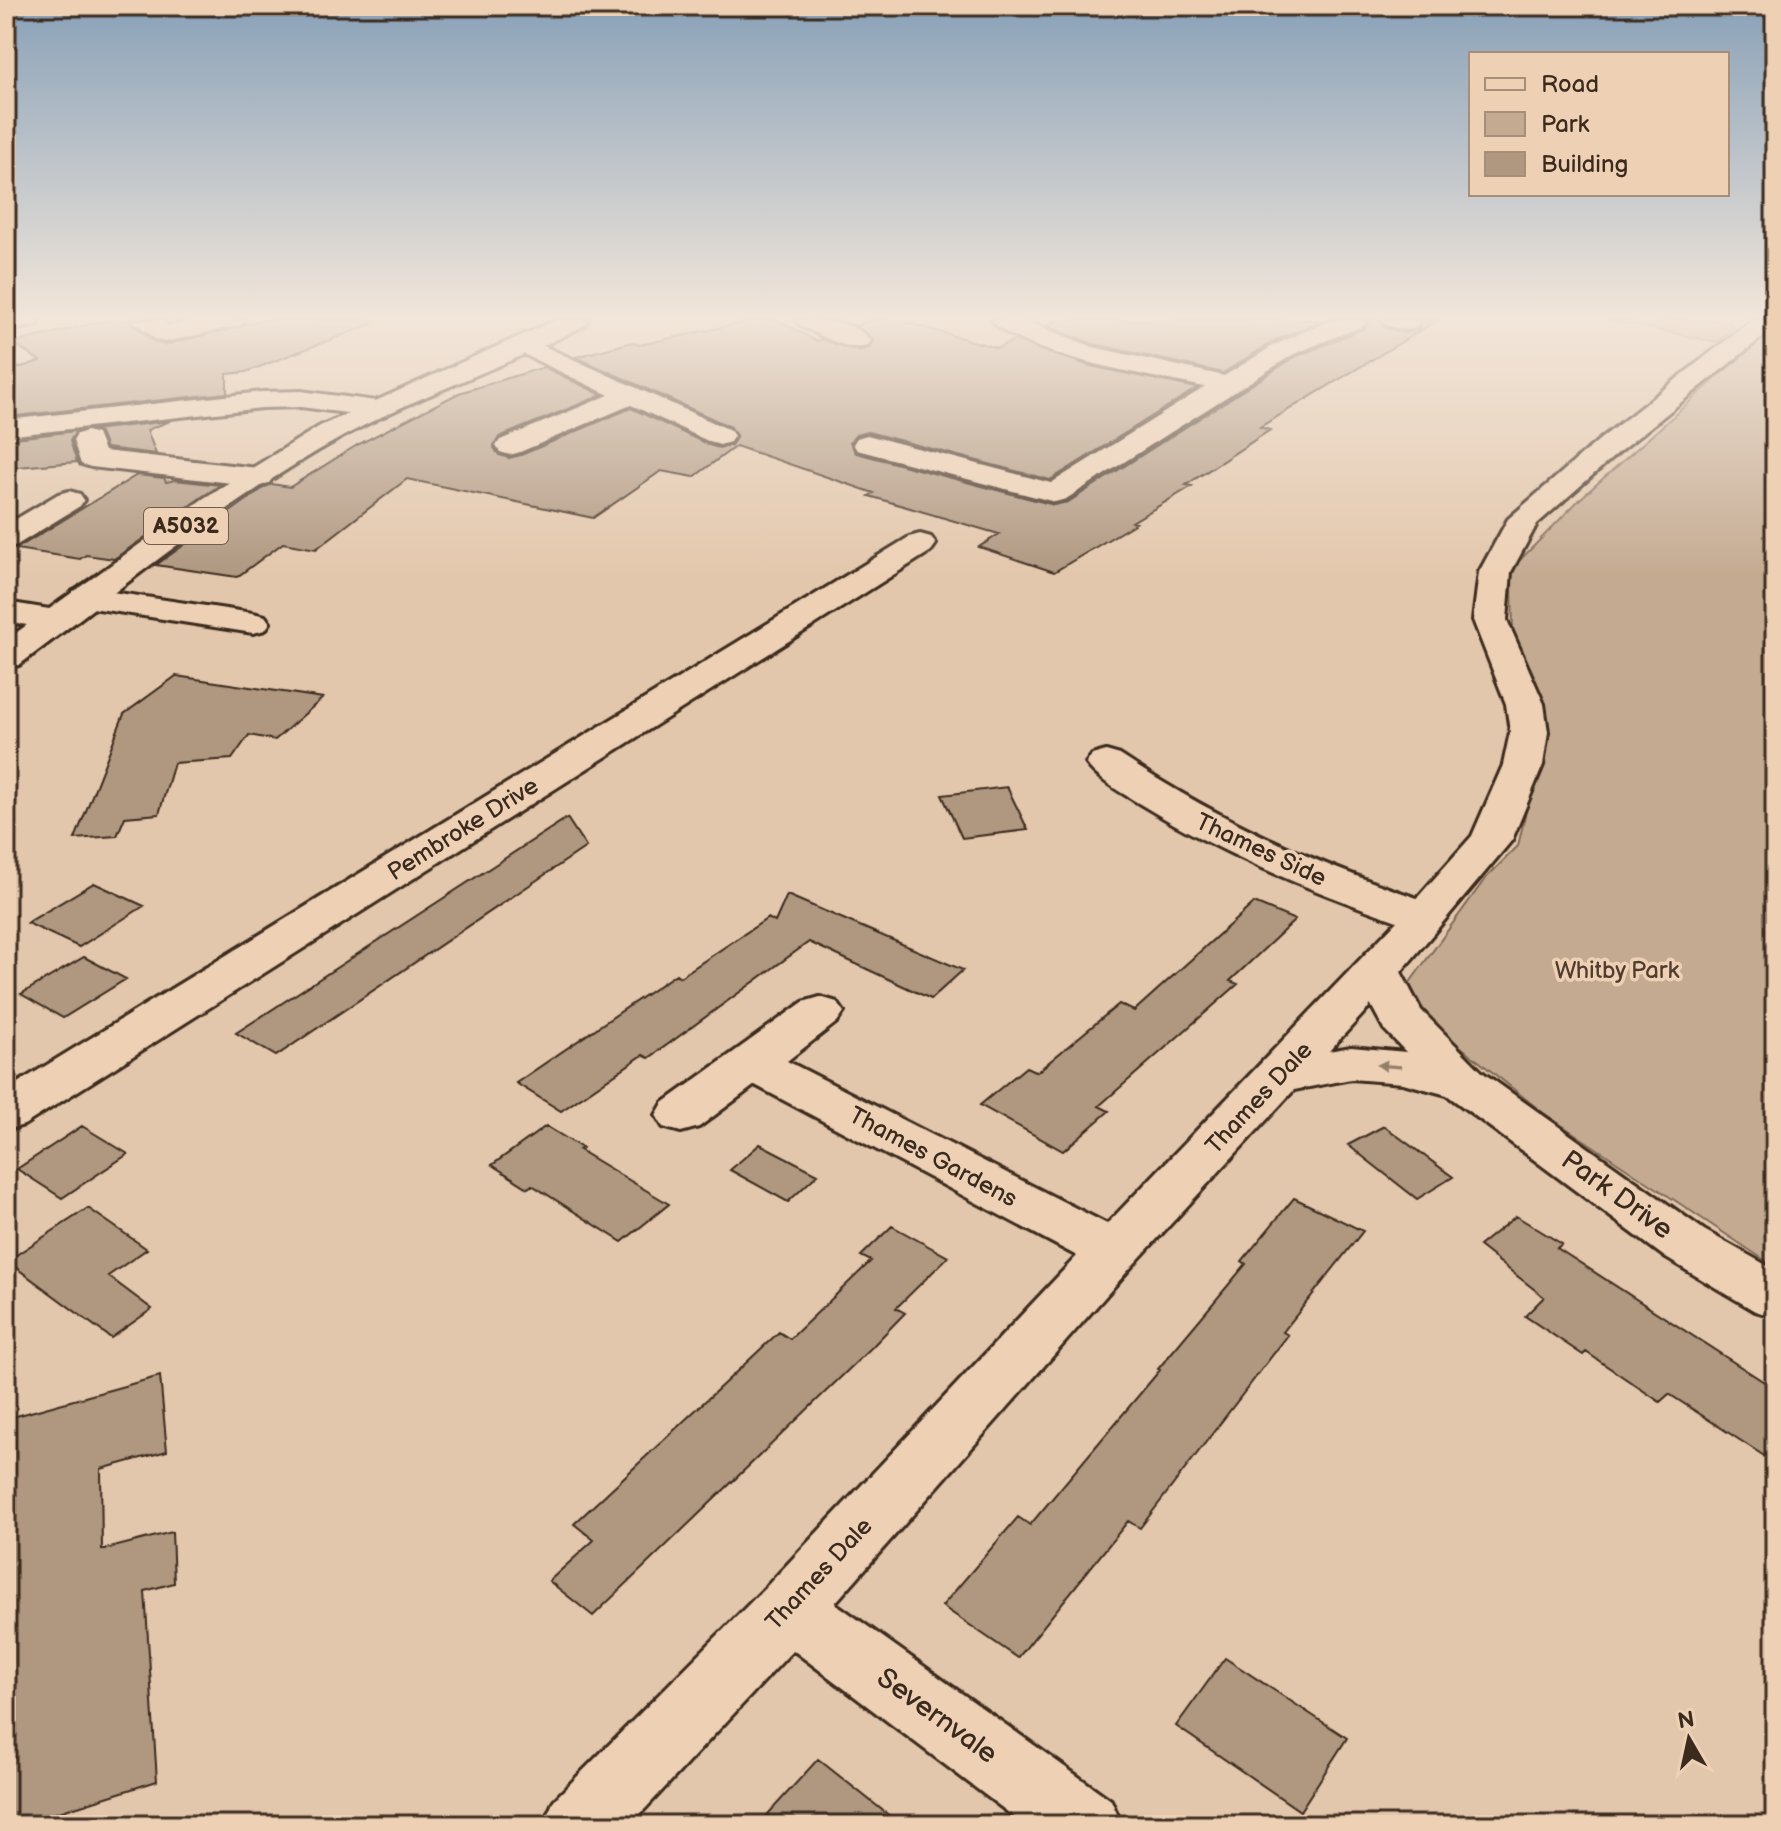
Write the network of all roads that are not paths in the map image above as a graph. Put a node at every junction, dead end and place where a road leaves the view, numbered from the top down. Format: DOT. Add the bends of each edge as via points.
graph roads {
  1 [pos="213,405"];
  2 [pos="349,405"];
  3 [pos="384,405"];
  4 [pos="607,405"];
  5 [pos="651,405"];
  6 [pos="1192,405"];
  7 [pos="1656,405"];
  8 [pos="376,409"];
  9 [pos="6,428"];
  10 [pos="720,436"];
  11 [pos="932,438"];
  12 [pos="87,440"];
  13 [pos="867,444"];
  14 [pos="510,446"];
  15 [pos="904,454"];
  16 [pos="258,477"];
  17 [pos="69,500"];
  18 [pos="6,538"];
  19 [pos="920,544"];
  20 [pos="85,598"];
  21 [pos="6,612"];
  22 [pos="56,619"];
  23 [pos="253,623"];
  24 [pos="6,657"];
  25 [pos="1106,763"];
  26 [pos="1426,916"];
  27 [pos="1377,971"];
  28 [pos="820,1012"];
  29 [pos="752,1063"];
  30 [pos="1280,1076"];
  31 [pos="1465,1084"];
  32 [pos="6,1113"];
  33 [pos="681,1115"];
  34 [pos="1114,1251"];
  35 [pos="1775,1296"];
  36 [pos="789,1608"];
  37 [pos="580,1825"];
  38 [pos="1085,1825"];
  1 -- 9 [label="street"];
  2 -- 8 [label="street"];
  3 -- 8 [label="street, A5032"];
  4 -- 14 [label="street"];
  5 -- 10 [label="street"];
  6 -- 15 [label="street" via="1055,493"];
  7 -- 26 [label="street, Thames Dale" via="1524,519 1495,572 1490,620 1525,704 1529,732 1523,765 1491,840"];
  8 -- 16 [label="street, A5032"];
  11 -- 15 [label="street"];
  12 -- 16 [label="street" via="91,458"];
  13 -- 15 [label="street"];
  16 -- 20 [label="street, A5032"];
  17 -- 18 [label="street"];
  19 -- 32 [label="street, Pembroke Drive"];
  20 -- 22 [label="street, A5032"];
  20 -- 23 [label="street"];
  21 -- 22 [label="street"];
  22 -- 24 [label="street, A5032"];
  25 -- 26 [label="street, Thames Side" via="1217,834 1303,873"];
  26 -- 27 [label="street, Thames Dale"];
  27 -- 30 [label="street, Thames Dale"];
  27 -- 31 [label="street, Park Drive" via="1401,1018"];
  28 -- 29 [label="street"];
  29 -- 33 [label="street"];
  29 -- 34 [label="street, Thames Gardens"];
  31 -- 30 [label="street, Park Drive, one-way" via="1403,1067 1351,1063"];
  30 -- 34 [label="street, Thames Dale"];
  31 -- 35 [label="street, Park Drive" via="1685,1244"];
  34 -- 36 [label="street, Thames Dale"];
  36 -- 37 [label="street, Thames Dale"];
  36 -- 38 [label="street, Severnvale"];
}
